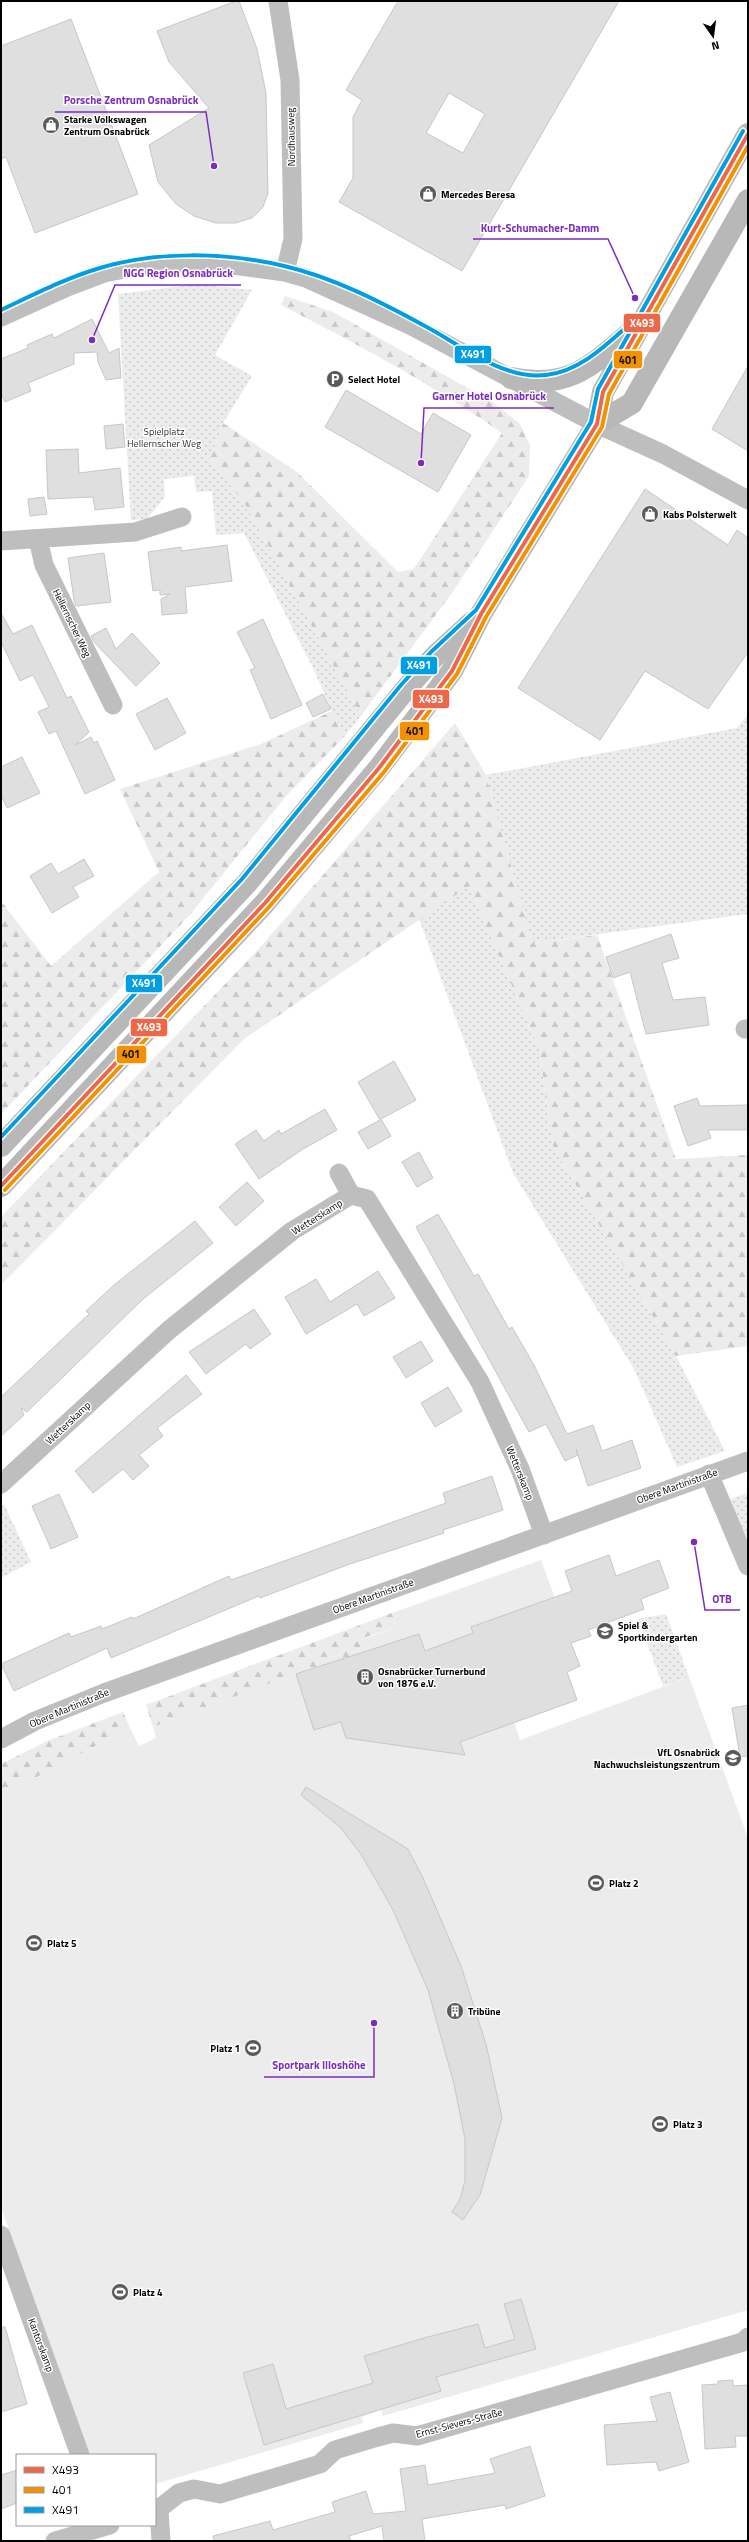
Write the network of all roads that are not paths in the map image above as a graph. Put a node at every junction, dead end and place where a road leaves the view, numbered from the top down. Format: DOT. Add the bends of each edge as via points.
graph roads {
  1 [pos="278,1"];
  2 [pos="748,134"];
  3 [pos="748,200"];
  4 [pos="285,272"];
  5 [pos="1,317"];
  6 [pos="642,323"];
  7 [pos="511,378"];
  8 [pos="597,424"];
  9 [pos="748,500"];
  10 [pos="182,517"];
  11 [pos="38,538"];
  12 [pos="1,541"];
  13 [pos="481,614"];
  14 [pos="113,705"];
  15 [pos="1,1146"];
  16 [pos="339,1173"];
  17 [pos="1,1186"];
  18 [pos="351,1195"];
  19 [pos="748,1462"];
  20 [pos="709,1474"];
  21 [pos="1,1484"];
  22 [pos="544,1535"];
  23 [pos="748,1566"];
  24 [pos="1,1739"];
  25 [pos="1,2235"];
  26 [pos="748,2337"];
  27 [pos="80,2454"];
  28 [pos="157,2512"];
  29 [pos="104,2526"];
  30 [pos="55,2541"];
  31 [pos="161,2541"];
  1 -- 4 [label="street, Nordhausweg" via="290,87 293,240"];
  2 -- 6 [label="main road"];
  3 -- 8 [label="main road" via="632,403"];
  4 -- 5 [label="street" via="218,263 176,262 140,266 96,276"];
  4 -- 7 [label="street" via="306,278 404,322"];
  6 -- 7 [label="main road" via="596,363 573,375 551,382"];
  6 -- 8 [label="main road" via="603,392"];
  7 -- 8 [label="street"];
  8 -- 9 [label="street" via="663,454"];
  8 -- 13 [label="main road"];
  10 -- 11 [label="street" via="135,532"];
  11 -- 12 [label="street"];
  11 -- 14 [label="street, Hellernscher Weg" via="44,566"];
  13 -- 15 [label="main road" via="435,656 406,689 247,883"];
  13 -- 17 [label="main road" via="452,671 355,797 266,903"];
  16 -- 18 [label="street"];
  18 -- 21 [label="street, Wetterskamp" via="292,1231 169,1330"];
  18 -- 22 [label="street, Wetterskamp" via="367,1199 480,1382 520,1469"];
  19 -- 20 [label="street, Obere Martinistraße"];
  20 -- 22 [label="street, Obere Martinistraße"];
  20 -- 23 [label="street"];
  22 -- 24 [label="street, Obere Martinistraße" via="104,1693 35,1721"];
  25 -- 27 [label="street, Kantorskamp"];
  26 -- 28 [label="street, Ernst-Sievers-Straße" via="742,2342 417,2436 393,2433 378,2437 335,2450 320,2464 220,2494 194,2489 179,2493"];
  28 -- 31 [label="street"];
  29 -- 30 [label="street"];
}
